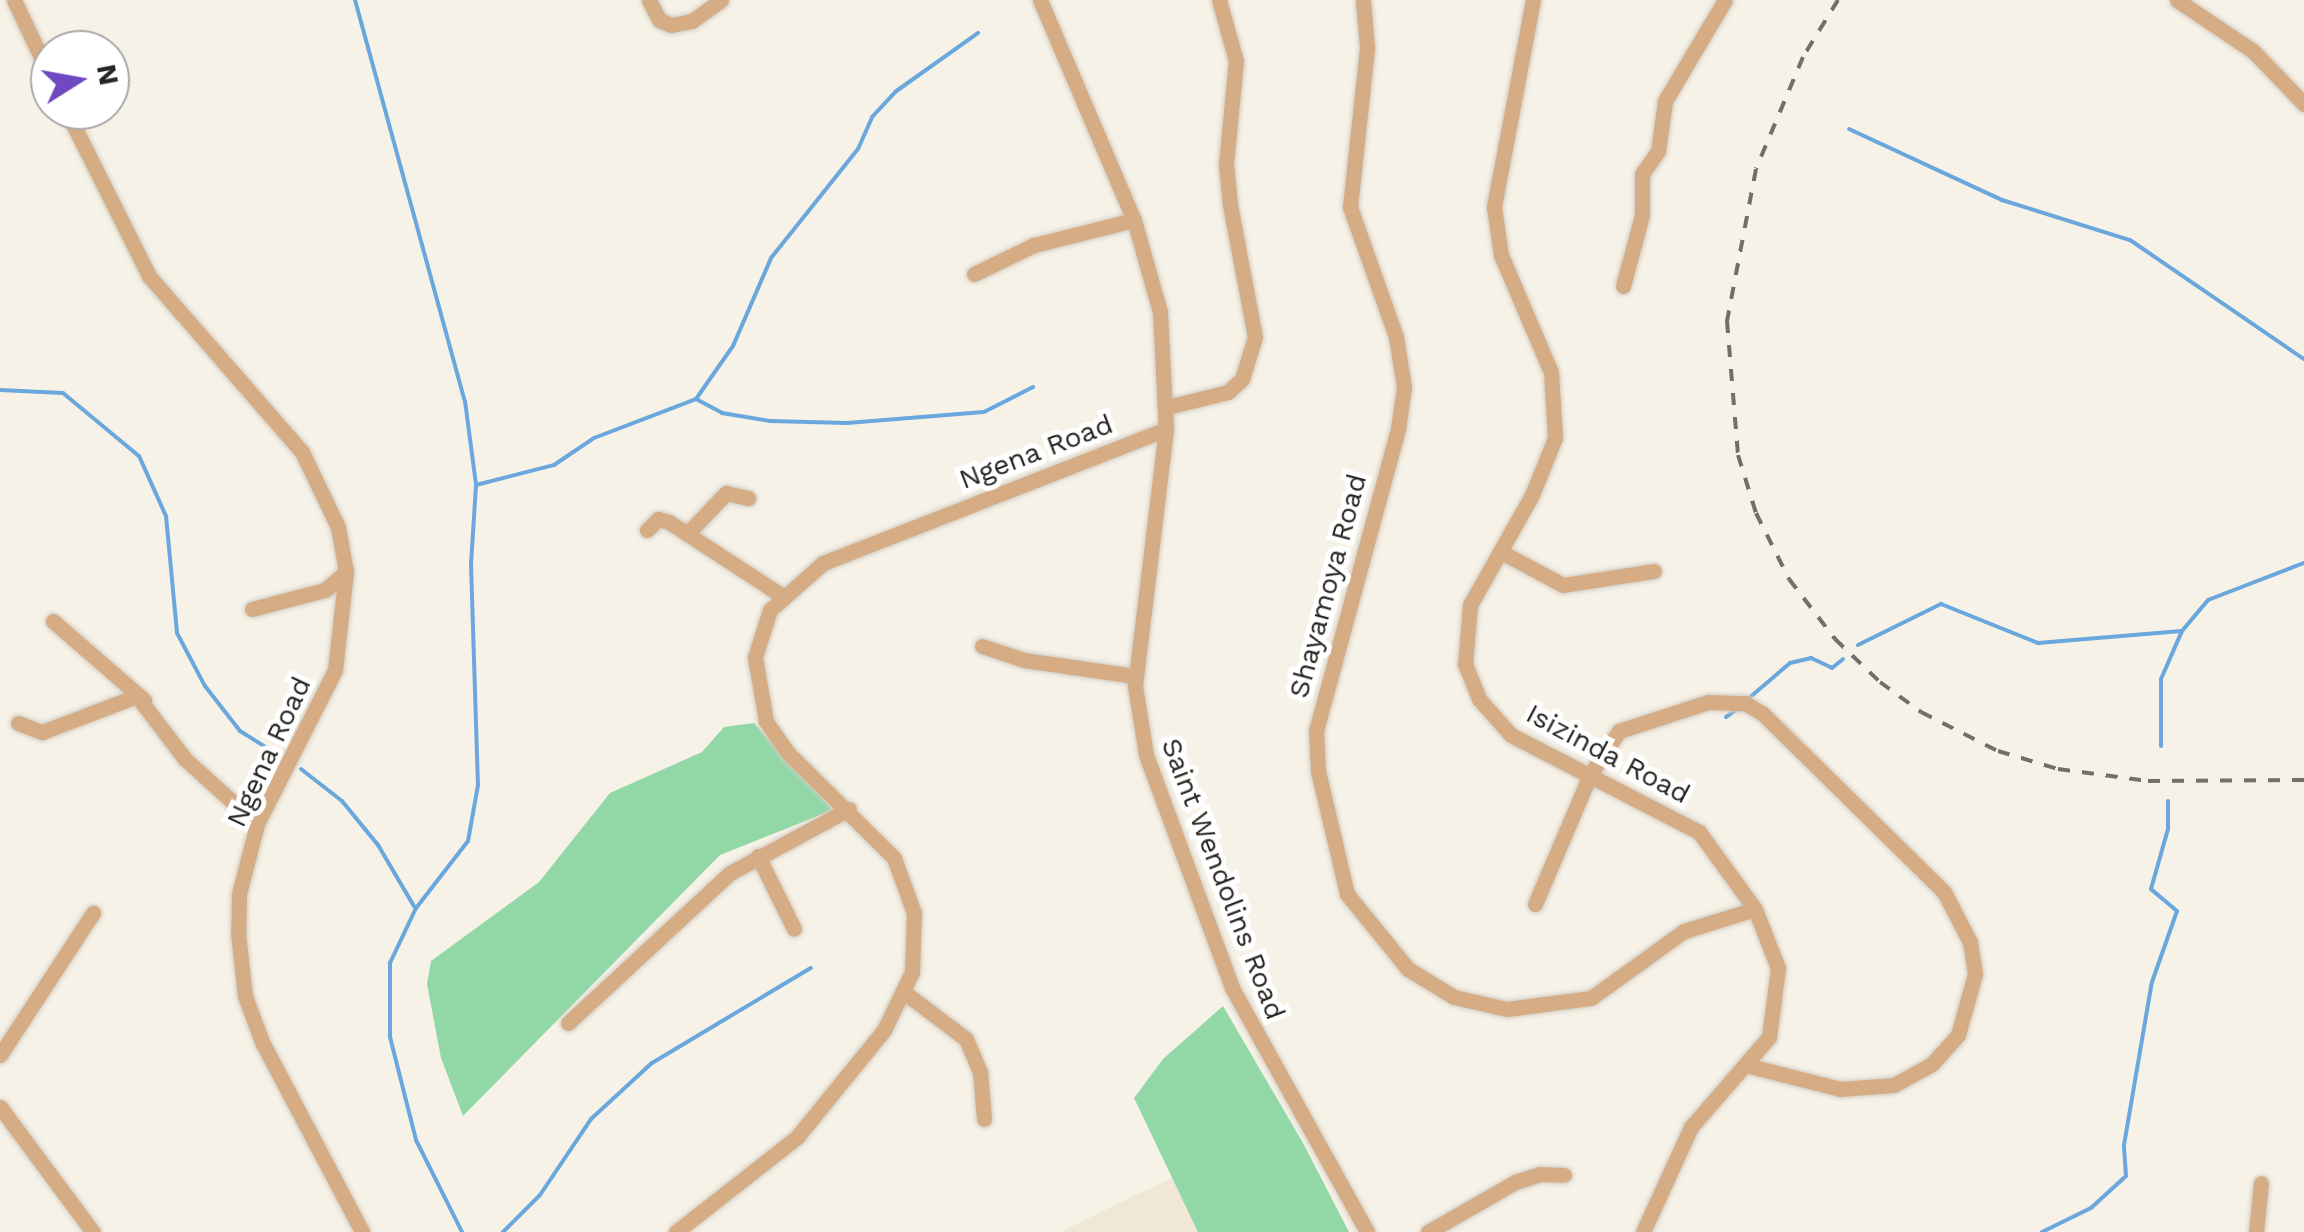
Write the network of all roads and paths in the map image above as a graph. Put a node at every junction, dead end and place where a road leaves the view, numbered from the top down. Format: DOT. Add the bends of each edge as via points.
graph roads {
  1 [pos="14,0"];
  2 [pos="649,0"];
  3 [pos="721,0"];
  4 [pos="1040,0"];
  5 [pos="1219,0"];
  6 [pos="1362,0"];
  7 [pos="1533,0"];
  8 [pos="1726,0"];
  9 [pos="2177,0"];
  10 [pos="30,34"];
  11 [pos="2304,104"];
  12 [pos="76,130"];
  13 [pos="1134,220"];
  14 [pos="974,274"];
  15 [pos="1623,286"];
  16 [pos="1167,407"];
  17 [pos="1166,429"];
  18 [pos="748,498"];
  19 [pos="647,530"];
  20 [pos="688,534"];
  21 [pos="1501,552"];
  22 [pos="1654,571"];
  23 [pos="346,572"];
  24 [pos="781,594"];
  25 [pos="252,609"];
  26 [pos="53,621"];
  27 [pos="982,646"];
  28 [pos="1135,676"];
  29 [pos="145,703"];
  30 [pos="18,724"];
  31 [pos="1591,773"];
  32 [pos="849,809"];
  33 [pos="257,824"];
  34 [pos="758,856"];
  35 [pos="1536,904"];
  36 [pos="1755,908"];
  37 [pos="92,913"];
  38 [pos="794,928"];
  39 [pos="905,993"];
  40 [pos="568,1023"];
  41 [pos="0,1054"];
  42 [pos="1750,1066"];
  43 [pos="0,1107"];
  44 [pos="984,1118"];
  45 [pos="1564,1176"];
  46 [pos="2261,1183"];
  47 [pos="93,1232"];
  48 [pos="362,1232"];
  49 [pos="676,1232"];
  50 [pos="1367,1232"];
  51 [pos="1428,1232"];
  52 [pos="1643,1232"];
  53 [pos="2256,1232"];
  1 -- 10 [label="street"];
  2 -- 3 [label="street" via="659,20 671,25 692,21"];
  4 -- 13 [label="street, Saint Wendolins Road"];
  5 -- 16 [label="street" via="1236,60 1226,164 1230,205 1255,337 1242,380 1228,392"];
  6 -- 36 [label="street, Shayamoya Road" via="1367,48 1350,207 1396,337 1404,387 1316,730 1318,771 1346,894 1388,950 1431,985 1482,1004 1530,1010 1609,990 1684,930"];
  7 -- 21 [label="street, Isizinda Road" via="1494,207 1502,256 1551,372 1554,438 1548,465"];
  8 -- 15 [label="street" via="1665,101 1658,151 1642,174 1642,214"];
  9 -- 11 [label="street" via="2242,42"];
  12 -- 23 [label="street, Ngena Road" via="149,276 302,452 329,501"];
  13 -- 14 [label="street" via="1034,246"];
  13 -- 16 [label="street, Saint Wendolins Road" via="1160,312"];
  16 -- 17 [label="street, Saint Wendolins Road"];
  17 -- 24 [label="street, Ngena Road" via="823,563"];
  17 -- 28 [label="street, Saint Wendolins Road"];
  18 -- 20 [label="street" via="726,493"];
  19 -- 20 [label="street" via="662,519"];
  20 -- 24 [label="street"];
  21 -- 22 [label="street" via="1563,585"];
  21 -- 31 [label="street, Isizinda Road" via="1470,606 1463,649 1470,681 1512,735"];
  23 -- 25 [label="street" via="325,590"];
  23 -- 33 [label="street, Ngena Road" via="341,645 328,689"];
  24 -- 32 [label="street, Ngena Road" via="760,631 756,657 766,721 788,752"];
  26 -- 29 [label="street"];
  27 -- 28 [label="street" via="1024,660"];
  28 -- 50 [label="street, Saint Wendolins Road" via="1146,755 1232,988"];
  29 -- 30 [label="street" via="123,697 42,732"];
  29 -- 33 [label="street" via="185,759"];
  31 -- 35 [label="street"];
  31 -- 36 [label="street, Isizinda Road" via="1698,832"];
  31 -- 42 [label="street" via="1608,740 1626,727 1708,702 1745,704 1922,869 1960,915 1970,942 1974,992 1958,1035 1932,1064 1894,1084 1853,1091"];
  32 -- 34 [label="street"];
  32 -- 39 [label="street, Ngena Road" via="894,858 908,886 916,940"];
  33 -- 48 [label="street, Ngena Road" via="238,902 246,996 328,1177"];
  34 -- 38 [label="street"];
  34 -- 40 [label="street" via="708,892"];
  36 -- 42 [label="street, Isizinda Road" via="1772,944 1779,988 1769,1036"];
  37 -- 41 [label="street"];
  39 -- 44 [label="street" via="966,1039 980,1072"];
  39 -- 49 [label="street, Ngena Road" via="884,1030 797,1137"];
  42 -- 52 [label="street, Isizinda Road" via="1691,1128"];
  43 -- 47 [label="street"];
  45 -- 51 [label="street" via="1539,1174 1516,1182"];
  46 -- 53 [label="street"];
}
